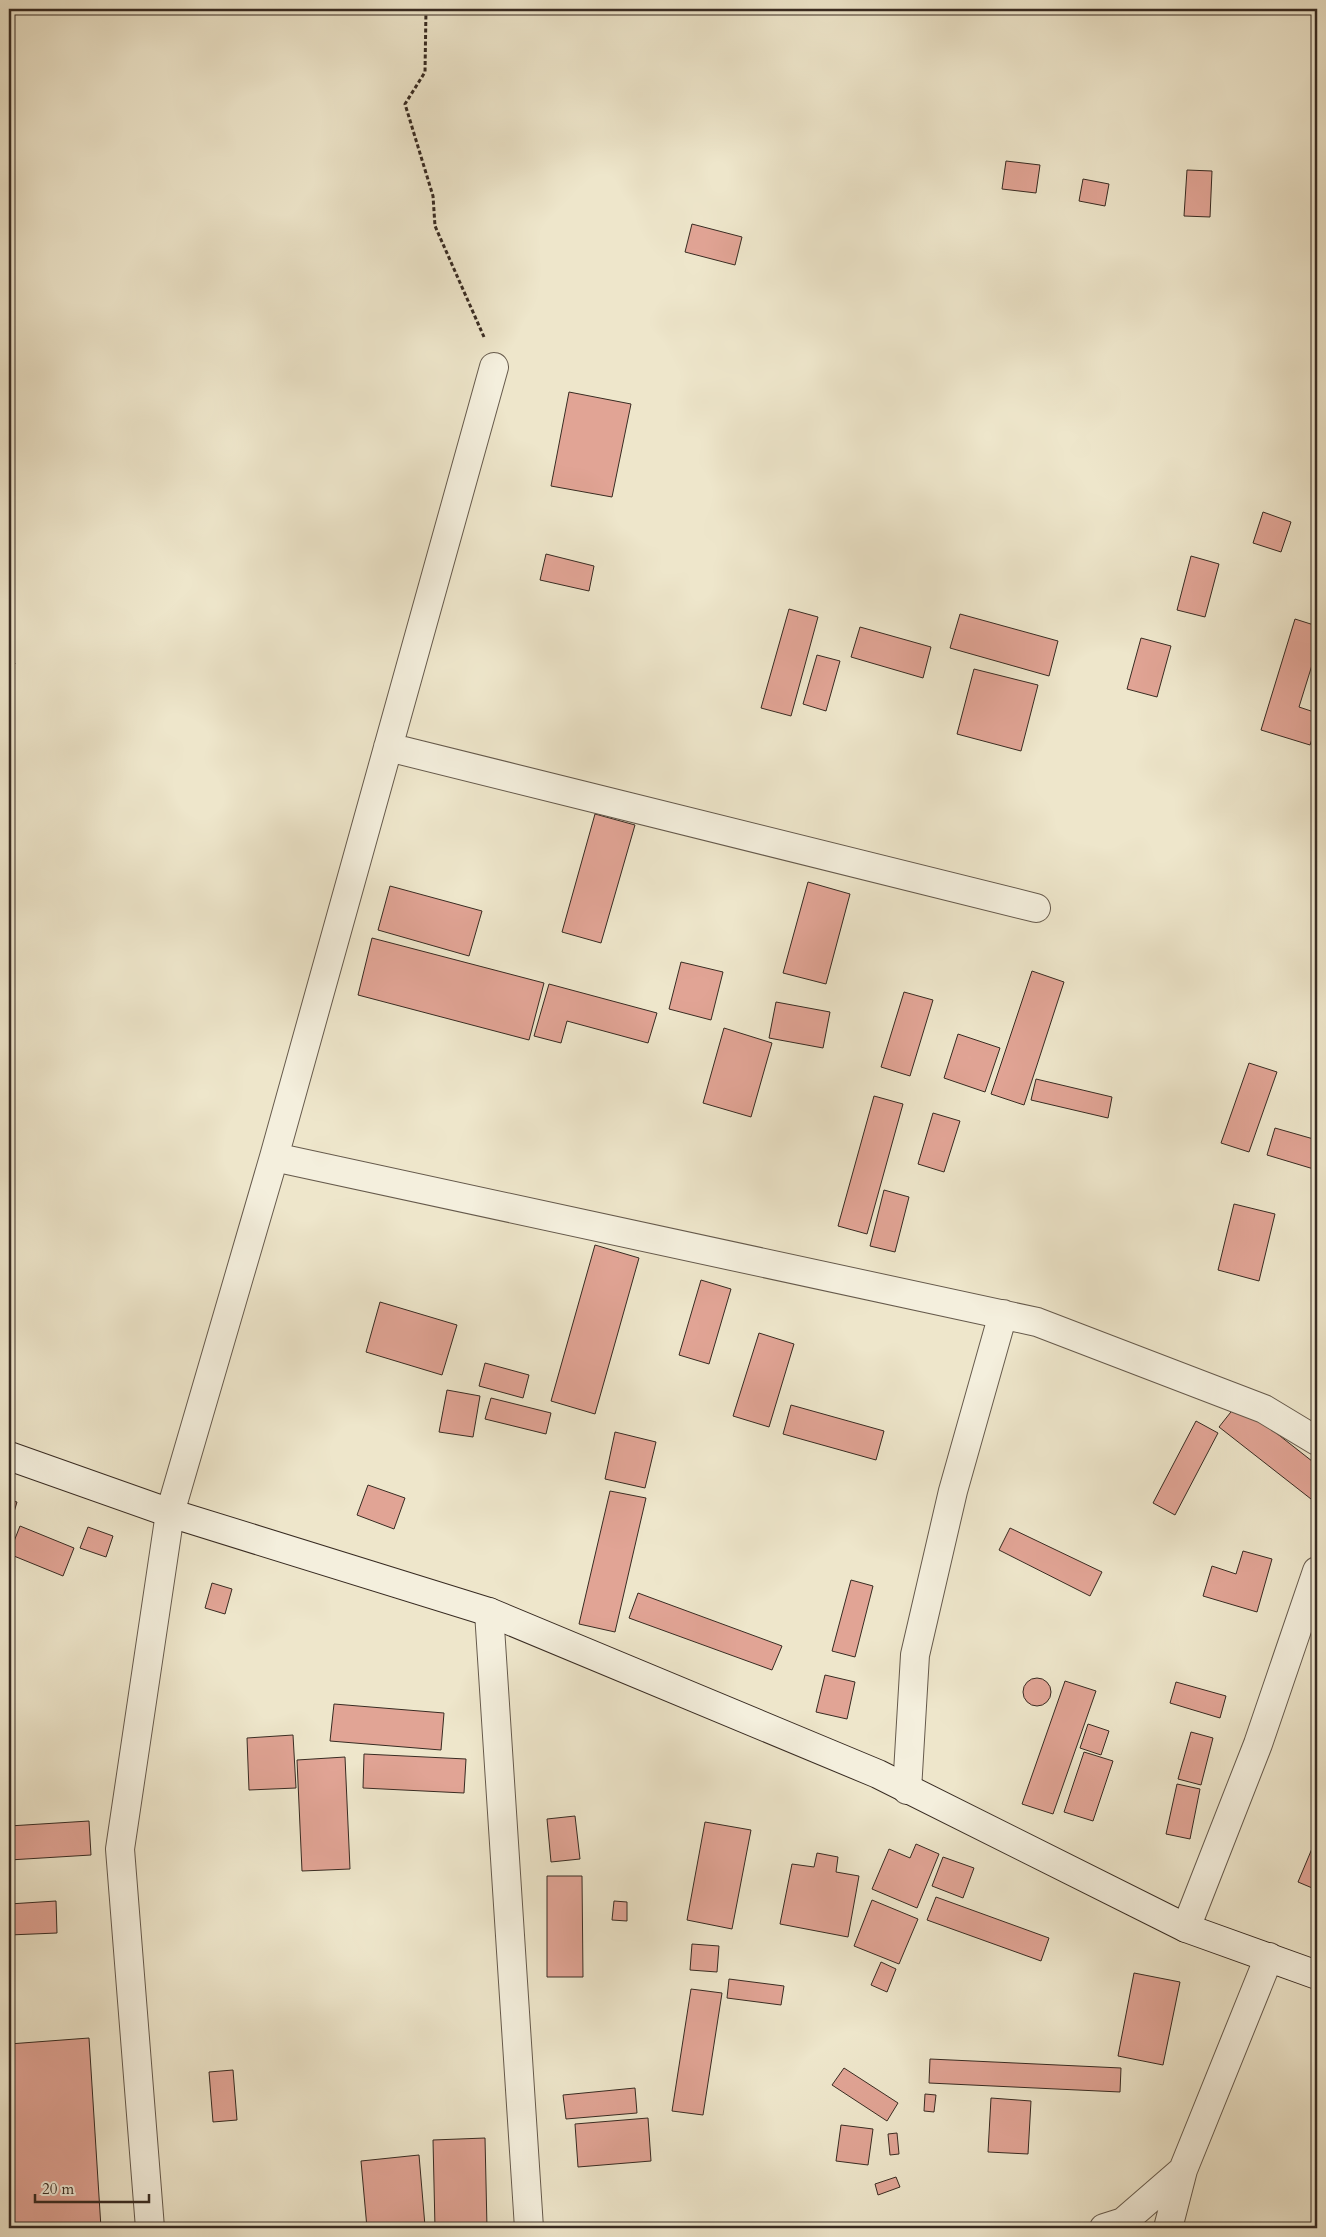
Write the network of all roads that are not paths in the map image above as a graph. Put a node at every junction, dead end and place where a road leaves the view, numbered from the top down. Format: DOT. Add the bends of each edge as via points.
graph roads {
  1 [pos="494,367"];
  2 [pos="388,747"];
  3 [pos="1036,908"];
  4 [pos="274,1157"];
  5 [pos="1003,1314"];
  6 [pos="1317,1441"];
  7 [pos="9,1456"];
  8 [pos="170,1513"];
  9 [pos="1317,1571"];
  10 [pos="489,1612"];
  11 [pos="907,1790"];
  12 [pos="1186,1928"];
  13 [pos="1269,1957"];
  14 [pos="1317,1975"];
  15 [pos="1183,2170"];
  16 [pos="150,2228"];
  17 [pos="529,2228"];
  18 [pos="1104,2228"];
  19 [pos="1168,2228"];
  1 -- 2 [label="street"];
  2 -- 3 [label="street"];
  2 -- 4 [label="street"];
  4 -- 5 [label="street"];
  4 -- 8 [label="street"];
  5 -- 6 [label="street" via="1037,1322 1264,1409"];
  5 -- 11 [label="street" via="953,1491 915,1656"];
  7 -- 8 [label="street"];
  8 -- 10 [label="street"];
  8 -- 16 [label="street" via="120,1849"];
  9 -- 12 [label="street" via="1258,1744"];
  10 -- 11 [label="street" via="878,1774"];
  10 -- 17 [label="street"];
  11 -- 12 [label="street"];
  12 -- 13 [label="street"];
  13 -- 14 [label="street"];
  13 -- 15 [label="street"];
  15 -- 18 [label="street" via="1123,2222"];
  15 -- 19 [label="street"];
}
